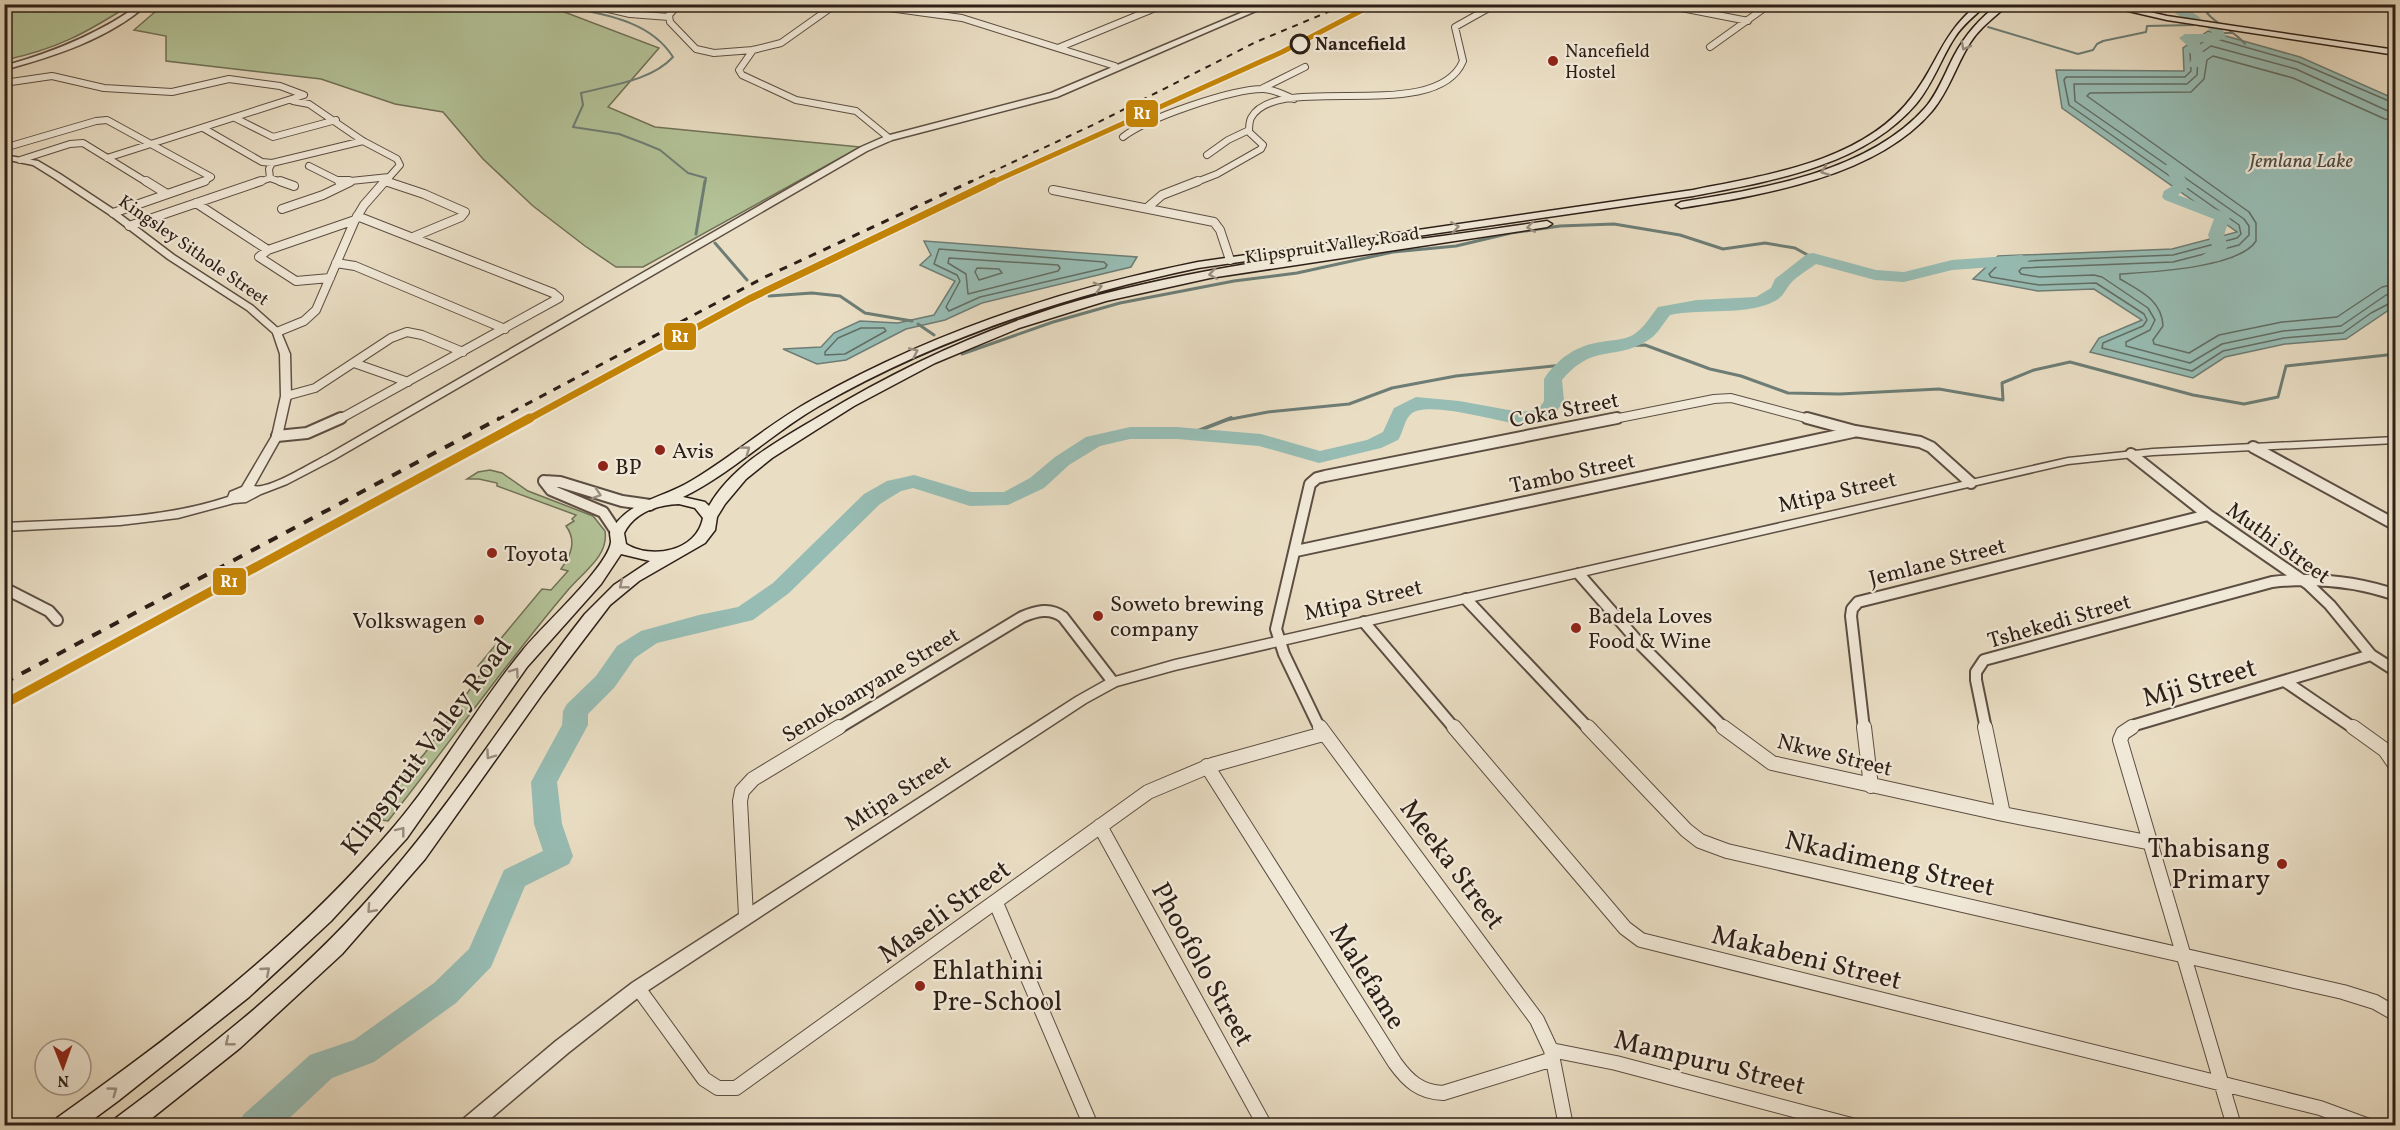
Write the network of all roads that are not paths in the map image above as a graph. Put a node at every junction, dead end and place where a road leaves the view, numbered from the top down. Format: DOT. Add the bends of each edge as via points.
graph roads {
  1 [pos="145,4"];
  2 [pos="587,4"];
  3 [pos="679,4"];
  4 [pos="836,4"];
  5 [pos="860,4"];
  6 [pos="951,4"];
  7 [pos="1165,4"];
  8 [pos="1261,4"];
  9 [pos="1269,4"];
  10 [pos="1496,4"];
  11 [pos="1661,4"];
  12 [pos="1770,4"];
  13 [pos="1983,4"];
  14 [pos="2005,4"];
  15 [pos="2102,4"];
  16 [pos="929,13"];
  17 [pos="669,17"];
  18 [pos="1748,21"];
  19 [pos="1058,48"];
  20 [pos="1710,48"];
  21 [pos="753,50"];
  22 [pos="2396,53"];
  23 [pos="1115,66"];
  24 [pos="1305,67"];
  25 [pos="4,68"];
  26 [pos="4,83"];
  27 [pos="1262,88"];
  28 [pos="1295,99"];
  29 [pos="291,101"];
  30 [pos="1005,109"];
  31 [pos="235,118"];
  32 [pos="336,120"];
  33 [pos="203,128"];
  34 [pos="1249,130"];
  35 [pos="1123,137"];
  36 [pos="889,138"];
  37 [pos="363,141"];
  38 [pos="152,144"];
  39 [pos="4,148"];
  40 [pos="1207,155"];
  41 [pos="4,157"];
  42 [pos="107,158"];
  43 [pos="20,159"];
  44 [pos="272,163"];
  45 [pos="309,166"];
  46 [pos="270,178"];
  47 [pos="386,179"];
  48 [pos="350,182"];
  49 [pos="294,186"];
  50 [pos="1053,190"];
  51 [pos="167,194"];
  52 [pos="196,203"];
  53 [pos="1147,208"];
  54 [pos="282,209"];
  55 [pos="113,213"];
  56 [pos="356,218"];
  57 [pos="129,226"];
  58 [pos="413,237"];
  59 [pos="267,250"];
  60 [pos="1230,260"];
  61 [pos="336,263"];
  62 [pos="330,279"];
  63 [pos="505,329"];
  64 [pos="277,332"];
  65 [pos="463,352"];
  66 [pos="354,363"];
  67 [pos="408,382"];
  68 [pos="286,396"];
  69 [pos="1855,431"];
  70 [pos="277,436"];
  71 [pos="2396,440"];
  72 [pos="2253,447"];
  73 [pos="2131,454"];
  74 [pos="1971,483"];
  75 [pos="251,490"];
  76 [pos="655,503"];
  77 [pos="2208,515"];
  78 [pos="710,517"];
  79 [pos="2396,525"];
  80 [pos="4,527"];
  81 [pos="617,538"];
  82 [pos="1296,551"];
  83 [pos="673,554"];
  84 [pos="1579,574"];
  85 [pos="2299,578"];
  86 [pos="4,588"];
  87 [pos="2396,595"];
  88 [pos="1466,599"];
  89 [pos="57,620"];
  90 [pos="1364,622"];
  91 [pos="1279,640"];
  92 [pos="2371,655"];
  93 [pos="2396,670"];
  94 [pos="1113,682"];
  95 [pos="2286,682"];
  96 [pos="1323,734"];
  97 [pos="1207,765"];
  98 [pos="2396,766"];
  99 [pos="1871,786"];
  100 [pos="2003,814"];
  101 [pos="1100,826"];
  102 [pos="2152,843"];
  103 [pos="996,903"];
  104 [pos="746,916"];
  105 [pos="2184,956"];
  106 [pos="638,988"];
  107 [pos="2396,1014"];
  108 [pos="1552,1054"];
  109 [pos="2223,1083"];
  110 [pos="65,1125"];
  111 [pos="124,1125"];
  112 [pos="468,1125"];
  113 [pos="1091,1125"];
  114 [pos="1265,1125"];
  115 [pos="1566,1125"];
  116 [pos="1856,1125"];
  117 [pos="2234,1125"];
  118 [pos="2369,1125"];
  1 -- 25 [label="street" via="88,39"];
  2 -- 17 [label="street" via="630,14"];
  3 -- 17 [label="street"];
  4 -- 21 [label="street" via="782,43"];
  5 -- 16 [label="street"];
  6 -- 16 [label="street"];
  7 -- 19 [label="street"];
  8 -- 23 [label="street"];
  9 -- 30 [label="street" via="1054,95"];
  10 -- 28 [label="street" via="1454,30 1463,62 1431,87 1407,94"];
  11 -- 18 [label="street"];
  12 -- 18 [label="street"];
  60 -- 13 [label="main road, Klipspruit Valley Road, one-way" via="1693,193 1806,165 1861,142 1896,119 1915,100 1954,31"];
  14 -- 78 [label="main road, Klipspruit Valley Road, one-way" via="1970,36 1927,112 1894,139 1852,161 1805,178 1717,199 1207,275 1077,306 948,352 838,409 733,482"];
  15 -- 22 [label="main road" via="2167,18"];
  16 -- 19 [label="street" via="966,19"];
  17 -- 21 [label="street" via="696,49 714,53"];
  18 -- 20 [label="street"];
  19 -- 23 [label="street"];
  21 -- 36 [label="street" via="743,62 742,75 796,100 856,111"];
  23 -- 30 [label="street"];
  24 -- 27 [label="street"];
  26 -- 29 [label="street" via="52,76 104,88 172,92 229,79 280,86 304,95"];
  27 -- 28 [label="street"];
  27 -- 35 [label="street" via="1190,107 1132,129"];
  28 -- 34 [label="street" via="1271,104 1255,113"];
  29 -- 31 [label="street"];
  29 -- 32 [label="street" via="309,104"];
  30 -- 36 [label="street"];
  31 -- 32 [label="street" via="273,137"];
  31 -- 33 [label="street"];
  32 -- 37 [label="street"];
  33 -- 38 [label="street"];
  33 -- 44 [label="street" via="262,162"];
  34 -- 40 [label="street"];
  34 -- 53 [label="street" via="1263,145 1261,149 1217,174 1162,195"];
  36 -- 75 [label="street" via="864,148 331,457 283,482"];
  37 -- 44 [label="street"];
  37 -- 47 [label="street" via="399,161 400,165"];
  38 -- 39 [label="street" via="103,120"];
  38 -- 42 [label="street"];
  38 -- 51 [label="street" via="211,177"];
  41 -- 43 [label="street, Kingsley Sithole Street"];
  42 -- 43 [label="street" via="78,143"];
  42 -- 51 [label="street"];
  43 -- 55 [label="street, Kingsley Sithole Street" via="41,166"];
  44 -- 46 [label="street"];
  45 -- 48 [label="street" via="336,180"];
  46 -- 49 [label="street"];
  46 -- 52 [label="street"];
  47 -- 48 [label="street"];
  47 -- 56 [label="street"];
  47 -- 58 [label="street" via="465,212"];
  48 -- 54 [label="street"];
  50 -- 53 [label="street"];
  51 -- 55 [label="street"];
  52 -- 57 [label="street"];
  52 -- 59 [label="street"];
  53 -- 60 [label="street" via="1217,224"];
  55 -- 57 [label="street, Kingsley Sithole Street"];
  56 -- 58 [label="street"];
  56 -- 59 [label="street"];
  56 -- 61 [label="street"];
  57 -- 64 [label="street, Kingsley Sithole Street" via="250,308"];
  58 -- 63 [label="street" via="558,296 555,302"];
  59 -- 62 [label="street" via="260,259 293,280"];
  76 -- 60 [label="main road, Klipspruit Valley Road, one-way" via="700,482 812,406 929,345 1066,295"];
  61 -- 62 [label="street"];
  61 -- 63 [label="street" via="355,266"];
  62 -- 64 [label="street" via="314,314"];
  63 -- 65 [label="street"];
  64 -- 68 [label="street, Kingsley Sithole Street" via="285,354"];
  65 -- 66 [label="street" via="407,332"];
  65 -- 67 [label="street"];
  66 -- 67 [label="street"];
  66 -- 68 [label="street" via="315,388"];
  67 -- 70 [label="street" via="319,430"];
  68 -- 70 [label="street, Kingsley Sithole Street"];
  69 -- 74 [label="street, Coka Street" via="1926,444"];
  69 -- 82 [label="street, Tambo Street"];
  69 -- 82 [label="street, Coka Street" via="1724,398 1324,476 1308,487"];
  70 -- 75 [label="street, Kingsley Sithole Street"];
  71 -- 72 [label="street, Mtipa Street"];
  72 -- 73 [label="street, Mtipa Street"];
  72 -- 79 [label="street"];
  73 -- 74 [label="street, Mtipa Street" via="2068,461"];
  73 -- 77 [label="street, Muthi Street"];
  74 -- 84 [label="street, Mtipa Street"];
  75 -- 80 [label="street" via="236,492 233,499 206,510 167,518"];
  76 -- 78 [label="main road" via="693,502"];
  76 -- 81 [label="main road" via="628,516"];
  81 -- 76 [label="street, one-way" via="603,512 551,490 544,482 560,482 614,500"];
  77 -- 85 [label="street, Muthi Street"];
  77 -- 99 [label="street, Jemlane Street" via="1858,602 1851,616"];
  78 -- 83 [label="main road" via="709,528 700,540"];
  81 -- 83 [label="main road" via="627,553 655,557"];
  110 -- 81 [label="main road, Klipspruit Valley Road, one-way" via="216,1014 336,904 400,833 549,628 612,559"];
  82 -- 91 [label="street, Coka Street" via="1277,618"];
  83 -- 111 [label="main road, one-way" via="632,578 602,605 538,686 424,847 365,916 239,1035"];
  84 -- 88 [label="street, Mtipa Street"];
  84 -- 99 [label="street, Nkwe Street" via="1644,651 1749,749 1772,763"];
  85 -- 87 [label="street"];
  85 -- 92 [label="street, Muthi Street" via="2325,600"];
  85 -- 100 [label="street, Tshekedi Street" via="1984,660 1976,680"];
  86 -- 89 [label="street" via="49,611"];
  88 -- 90 [label="street, Mtipa Street"];
  88 -- 105 [label="street, Nkadimeng Street" via="1700,841 1727,851"];
  90 -- 91 [label="street, Mtipa Street"];
  90 -- 109 [label="street, Makabeni Street" via="1625,928 1641,940"];
  91 -- 94 [label="street, Mtipa Street"];
  91 -- 96 [label="street, Meeka Street"];
  92 -- 93 [label="street, Muthi Street"];
  92 -- 95 [label="street, Mji Street"];
  94 -- 104 [label="street, Mtipa Street"];
  94 -- 104 [label="street, Senokoanyane Street" via="1063,617 1051,610 1038,611 753,778 742,791 740,801"];
  95 -- 98 [label="street" via="2374,741"];
  95 -- 102 [label="street, Mji Street" via="2135,725 2123,733 2122,748"];
  96 -- 97 [label="street, Maseli Street"];
  96 -- 108 [label="street, Meeka Street" via="1537,1020"];
  97 -- 101 [label="street, Maseli Street" via="1164,783"];
  97 -- 108 [label="street, Malefame" via="1395,1063 1414,1086 1443,1093"];
  99 -- 100 [label="street, Nkwe Street"];
  100 -- 102 [label="street, Nkwe Street"];
  101 -- 103 [label="street, Maseli Street"];
  101 -- 114 [label="street, Phoofolo Street"];
  102 -- 105 [label="street, Mji Street"];
  103 -- 106 [label="street, Maseli Street" via="736,1088 713,1087 704,1078"];
  103 -- 113 [label="street"];
  104 -- 106 [label="street, Mtipa Street"];
  105 -- 107 [label="street, Nkadimeng Street" via="2343,992 2375,1002"];
  105 -- 109 [label="street, Mji Street"];
  106 -- 112 [label="street, Mtipa Street"];
  108 -- 115 [label="street, Meeka Street"];
  108 -- 116 [label="street, Mampuru Street" via="1616,1063"];
  109 -- 117 [label="street, Mji Street"];
  109 -- 118 [label="street, Makabeni Street"];
}
